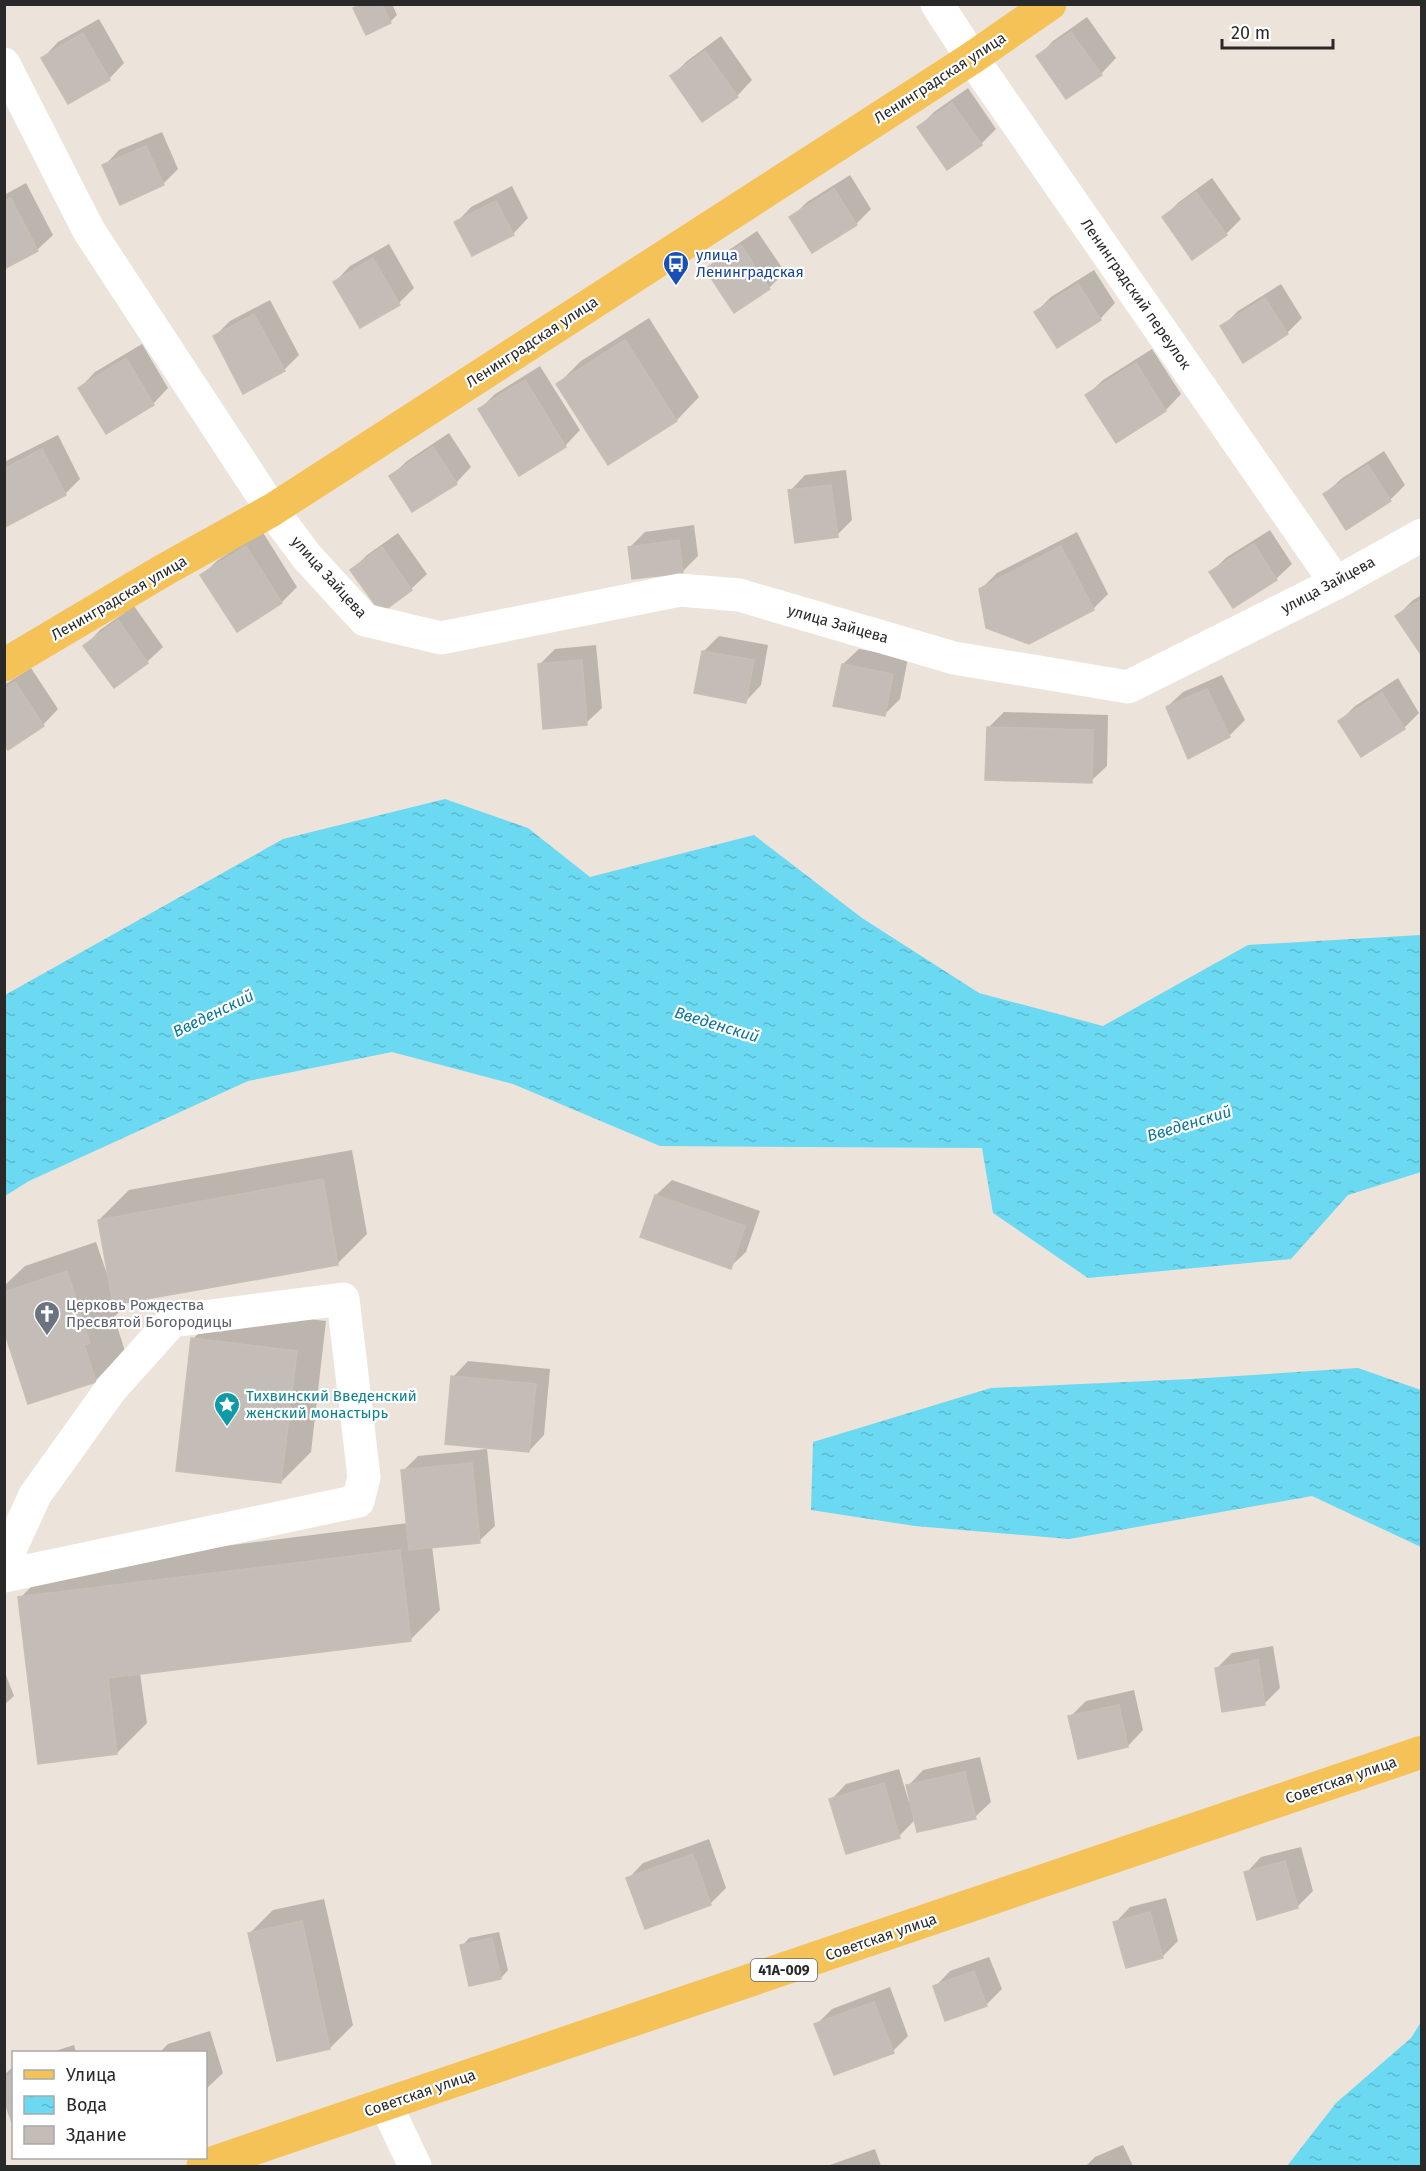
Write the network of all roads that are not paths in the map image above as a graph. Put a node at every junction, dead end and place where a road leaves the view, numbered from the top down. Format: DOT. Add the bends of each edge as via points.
graph roads {
  1 [pos="937,4"];
  2 [pos="1050,4"];
  3 [pos="972,58"];
  4 [pos="4,64"];
  5 [pos="272,510"];
  6 [pos="1422,535"];
  7 [pos="1336,583"];
  8 [pos="4,665"];
  9 [pos="4,1563"];
  10 [pos="4,1576"];
  11 [pos="1422,1752"];
  12 [pos="386,2105"];
  13 [pos="203,2166"];
  14 [pos="415,2166"];
  1 -- 3 [label="street, Ленинградский переулок"];
  2 -- 3 [label="main road, Ленинградская улица"];
  3 -- 5 [label="main road, Ленинградская улица"];
  3 -- 7 [label="street, Ленинградский переулок"];
  4 -- 5 [label="street, улица Зайцева" via="89,231"];
  5 -- 7 [label="street, улица Зайцева" via="307,557 365,620 441,638 680,590 739,595 954,658 1128,687"];
  5 -- 8 [label="main road, Ленинградская улица"];
  6 -- 7 [label="street, улица Зайцева"];
  9 -- 10 [label="street" via="35,1495 111,1389 172,1321 343,1299 364,1477 358,1501"];
  11 -- 12 [label="main road, Советская улица / 41А-009"];
  12 -- 13 [label="main road, Советская улица / 41А-009"];
  12 -- 14 [label="street"];
}
